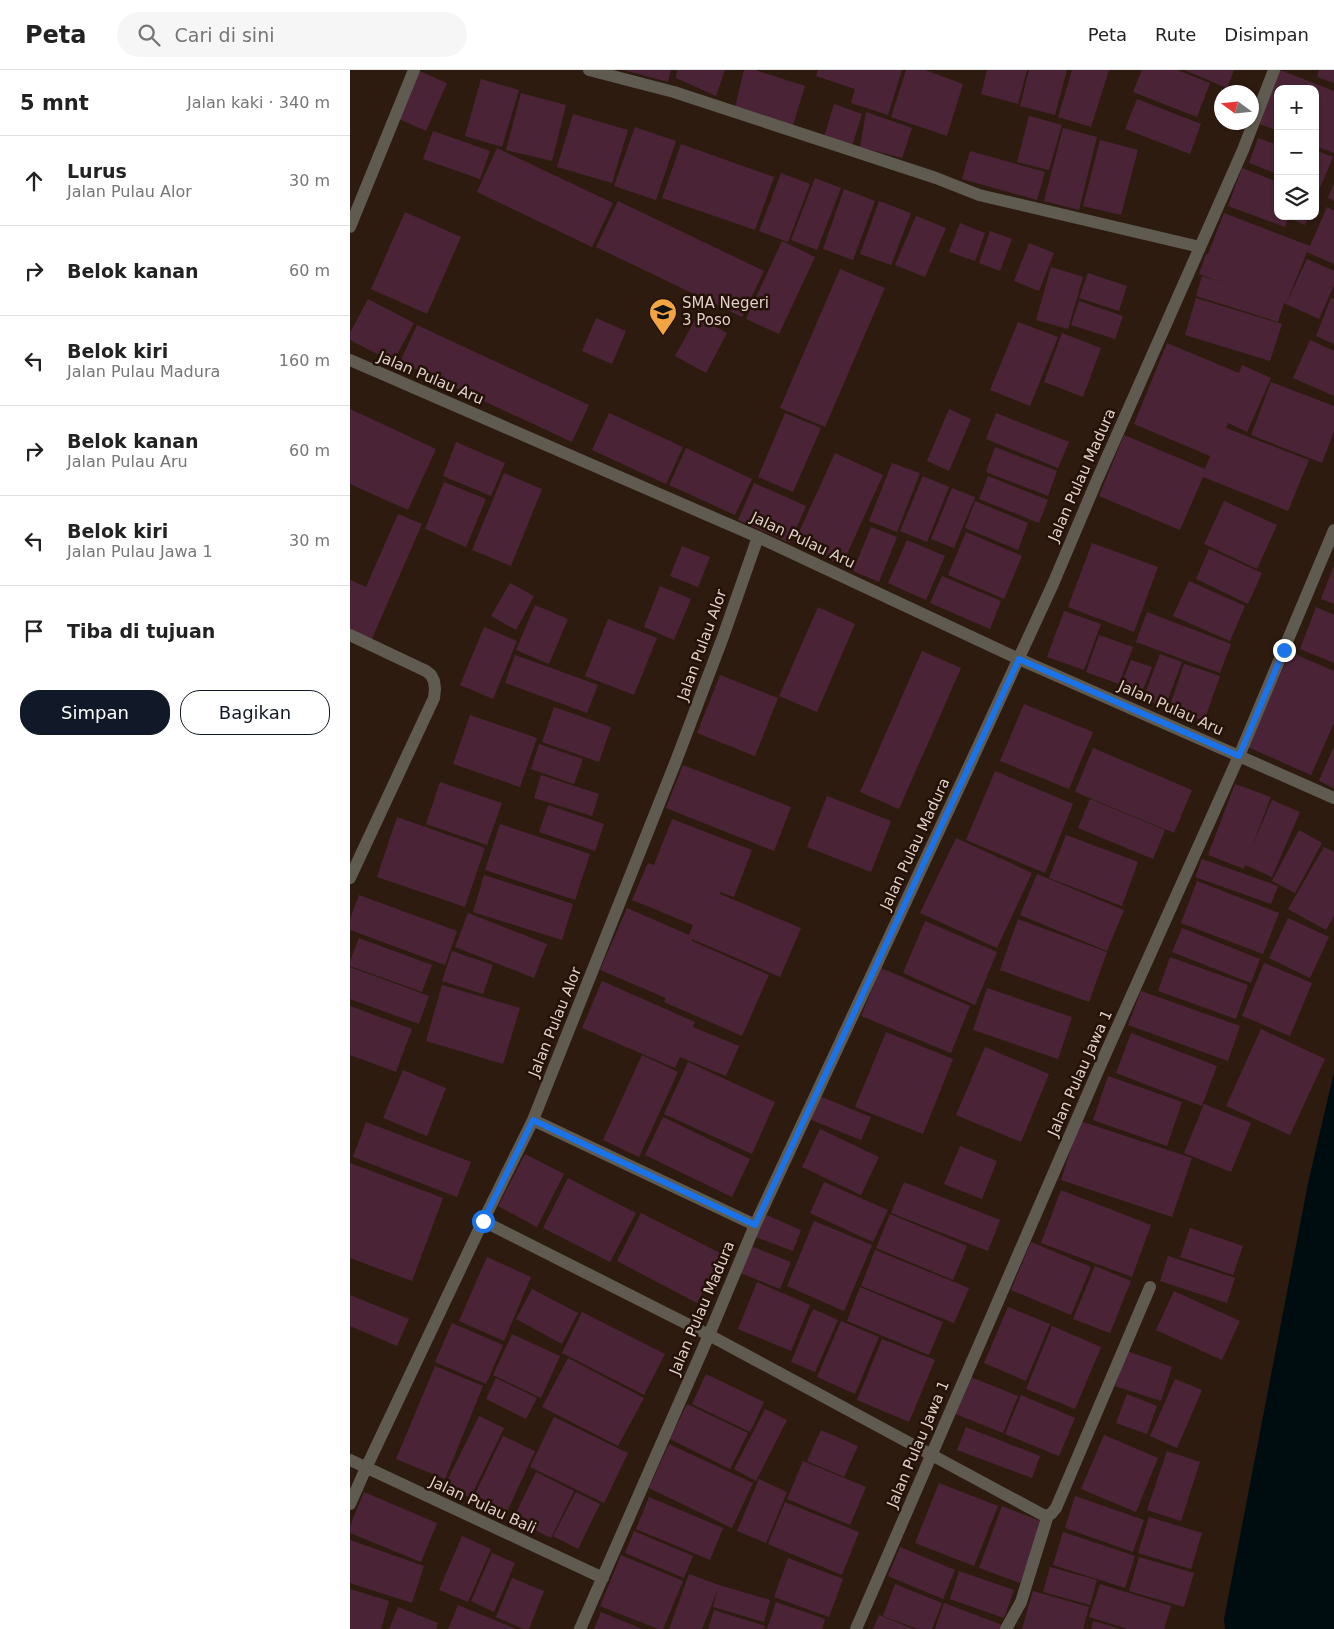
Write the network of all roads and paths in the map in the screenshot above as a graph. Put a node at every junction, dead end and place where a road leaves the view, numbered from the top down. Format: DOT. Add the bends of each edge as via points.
graph roads {
  1 [pos="414,70"];
  2 [pos="589,70"];
  3 [pos="1274,70"];
  4 [pos="350,227"];
  5 [pos="1200,246"];
  6 [pos="350,360"];
  7 [pos="1334,530"];
  8 [pos="758,537"];
  9 [pos="350,635"];
  10 [pos="1019,659"];
  11 [pos="1239,756"];
  12 [pos="1334,798"];
  13 [pos="350,878"];
  14 [pos="533,1120"];
  15 [pos="483,1221"];
  16 [pos="755,1225"];
  17 [pos="1150,1287"];
  18 [pos="709,1335"];
  19 [pos="931,1456"];
  20 [pos="350,1460"];
  21 [pos="366,1468"];
  22 [pos="350,1504"];
  23 [pos="1048,1515"];
  24 [pos="602,1578"];
  25 [pos="580,1629"];
  26 [pos="856,1629"];
  27 [pos="1006,1629"];
  1 -- 4 [label="street"];
  2 -- 5 [label="street" via="674,92 979,195"];
  3 -- 5 [label="street, Jalan Pulau Madura"];
  5 -- 10 [label="street, Jalan Pulau Madura"];
  6 -- 8 [label="street, Jalan Pulau Aru"];
  7 -- 11 [label="street, Jalan Pulau Jawa 1"];
  8 -- 10 [label="street, Jalan Pulau Aru"];
  8 -- 14 [label="street, Jalan Pulau Alor" via="676,761"];
  9 -- 13 [label="street" via="426,671 431,675 435,689 414,743"];
  10 -- 11 [label="street, Jalan Pulau Aru"];
  10 -- 16 [label="street, Jalan Pulau Madura"];
  11 -- 12 [label="street, Jalan Pulau Aru"];
  11 -- 19 [label="street, Jalan Pulau Jawa 1"];
  14 -- 15 [label="street, Jalan Pulau Alor"];
  14 -- 16 [label="street"];
  15 -- 18 [label="street"];
  15 -- 21 [label="street, Jalan Pulau Alor"];
  16 -- 18 [label="street, Jalan Pulau Madura"];
  17 -- 23 [label="street" via="1056,1508"];
  18 -- 19 [label="street"];
  18 -- 24 [label="street, Jalan Pulau Madura"];
  19 -- 23 [label="street"];
  19 -- 26 [label="street, Jalan Pulau Jawa 1"];
  20 -- 21 [label="street, Jalan Pulau Bali"];
  21 -- 22 [label="street, Jalan Pulau Alor"];
  21 -- 24 [label="street, Jalan Pulau Bali"];
  23 -- 27 [label="street" via="1021,1602"];
  24 -- 25 [label="street, Jalan Pulau Madura"];
}
